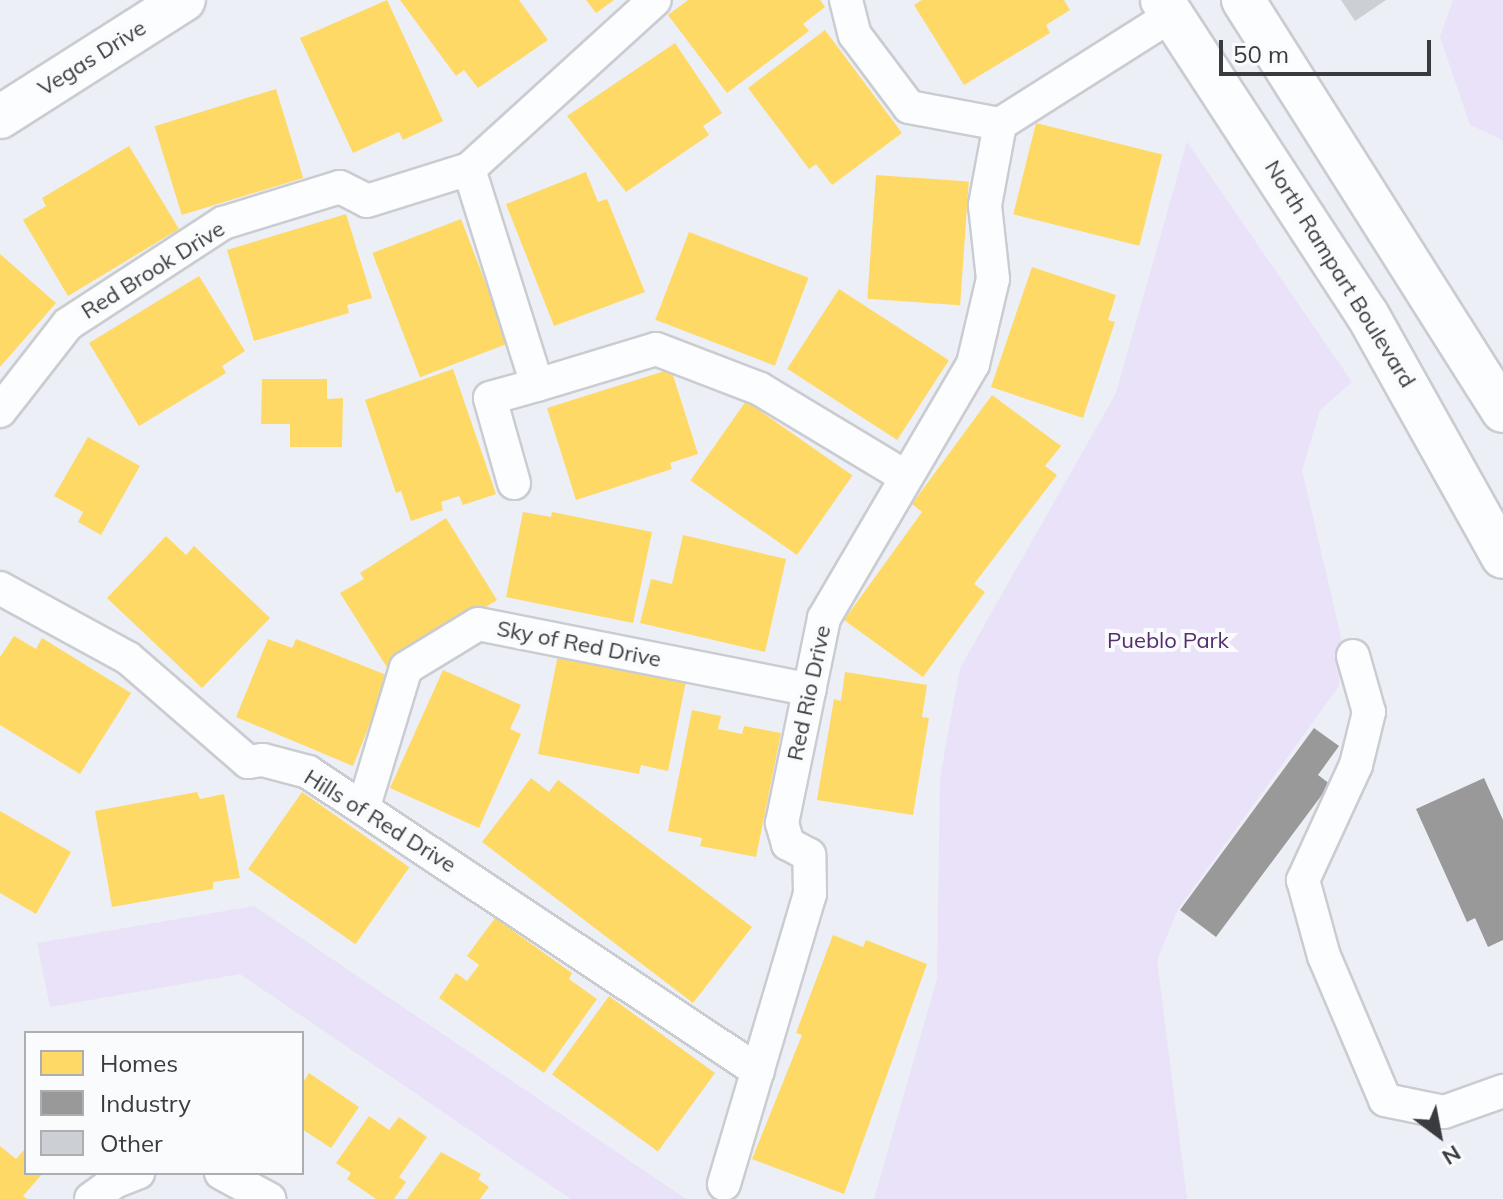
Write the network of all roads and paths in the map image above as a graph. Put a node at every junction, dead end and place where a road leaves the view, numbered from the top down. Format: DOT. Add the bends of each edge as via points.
graph roads {
  1 [pos="184,0"];
  2 [pos="655,0"];
  3 [pos="846,0"];
  4 [pos="1243,0"];
  5 [pos="1167,7"];
  6 [pos="0,117"];
  7 [pos="1000,124"];
  8 [pos="469,169"];
  9 [pos="537,385"];
  10 [pos="0,411"];
  11 [pos="1503,411"];
  12 [pos="906,477"];
  13 [pos="514,483"];
  14 [pos="1503,557"];
  15 [pos="0,588"];
  16 [pos="1353,656"];
  17 [pos="810,690"];
  18 [pos="364,806"];
  19 [pos="758,1071"];
  20 [pos="1503,1091"];
  21 [pos="225,1175"];
  22 [pos="724,1184"];
  23 [pos="269,1199"];
  1 -- 6 [label="main road, Vegas Drive"];
  2 -- 8 [label="street, Red Brook Drive"];
  3 -- 7 [label="street" via="855,35 909,107"];
  4 -- 11 [label="main road"];
  5 -- 7 [label="street" via="1136,38"];
  5 -- 14 [label="main road, North Rampart Boulevard" via="1367,314"];
  7 -- 12 [label="street, Red Rio Drive" via="985,205 993,279 973,364"];
  8 -- 9 [label="street"];
  8 -- 10 [label="street, Red Brook Drive" via="367,201 340,187 223,223 68,324"];
  9 -- 12 [label="street" via="656,349 760,389"];
  9 -- 13 [label="street" via="490,398"];
  12 -- 17 [label="street, Red Rio Drive" via="824,618"];
  15 -- 18 [label="street, Hills of Red Drive" via="128,658 248,762 263,760 308,772"];
  16 -- 20 [label="street" via="1369,712 1356,765 1303,880 1324,956 1385,1100 1444,1112"];
  17 -- 18 [label="street, Sky of Red Drive" via="478,624 406,668"];
  17 -- 19 [label="street, Red Rio Drive" via="782,823 788,844 809,855 810,894"];
  18 -- 19 [label="street, Hills of Red Drive"];
  19 -- 22 [label="street, Red Rio Drive"];
  21 -- 23 [label="street"];
}
